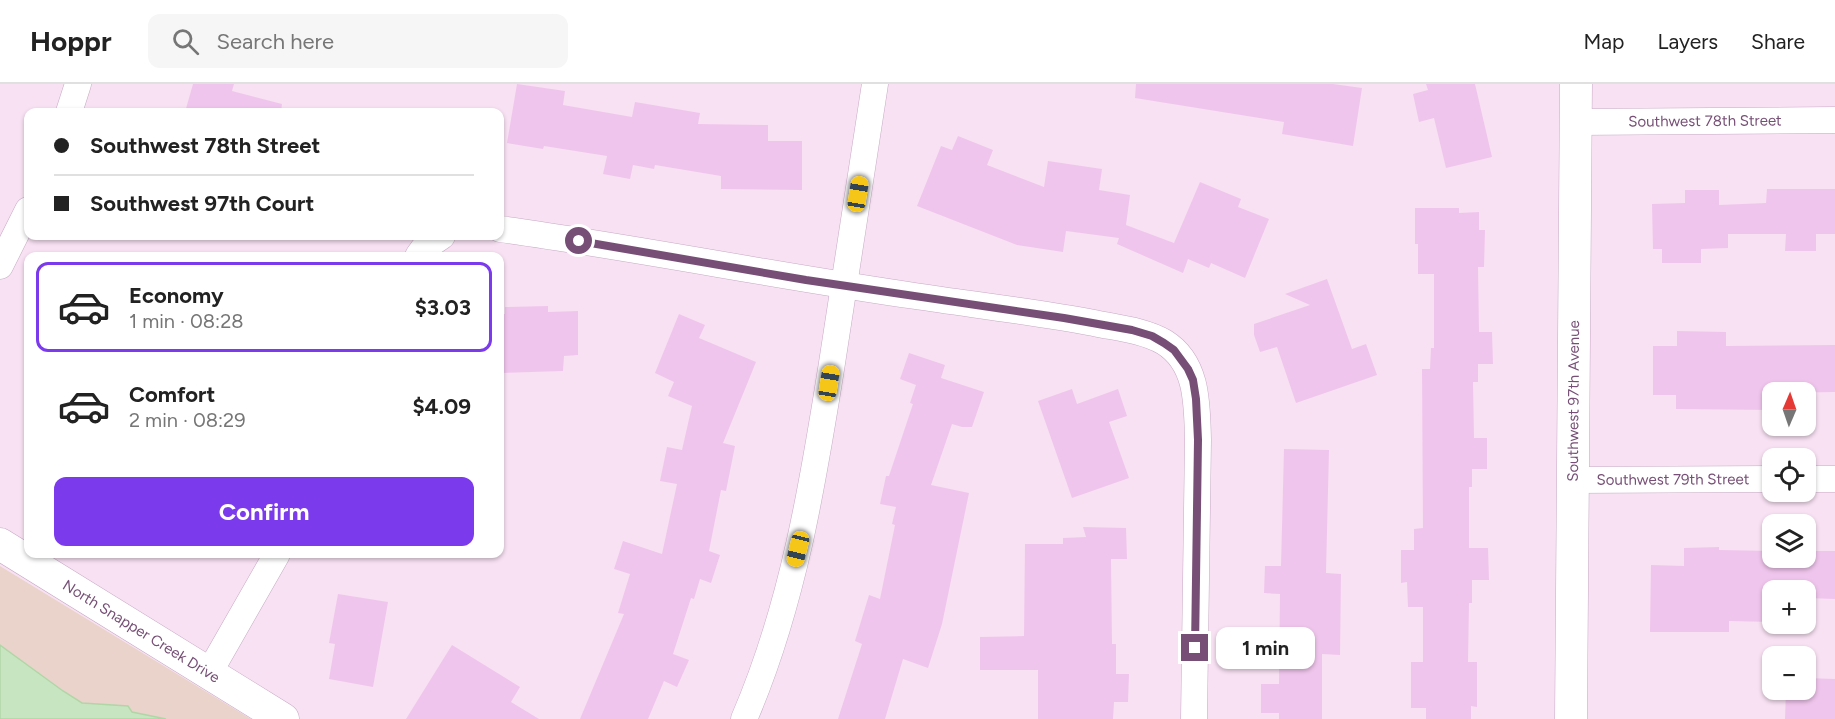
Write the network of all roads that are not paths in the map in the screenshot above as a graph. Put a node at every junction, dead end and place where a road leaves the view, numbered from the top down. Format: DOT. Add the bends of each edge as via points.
graph roads {
  1 [pos="78,84"];
  2 [pos="875,84"];
  3 [pos="1576,84"];
  4 [pos="70,108"];
  5 [pos="1835,120"];
  6 [pos="1576,122"];
  7 [pos="24,218"];
  8 [pos="504,230"];
  9 [pos="436,240"];
  10 [pos="421,252"];
  11 [pos="0,266"];
  12 [pos="844,286"];
  13 [pos="1835,478"];
  14 [pos="1762,479"];
  15 [pos="1816,479"];
  16 [pos="1573,480"];
  17 [pos="0,544"];
  18 [pos="275,558"];
  19 [pos="210,673"];
  20 [pos="283,719"];
  21 [pos="744,719"];
  22 [pos="1194,719"];
  23 [pos="1571,719"];
  1 -- 4 [label="street"];
  2 -- 12 [label="street"];
  3 -- 6 [label="street, Southwest 97th Avenue"];
  5 -- 6 [label="street, Southwest 78th Street"];
  6 -- 16 [label="street, Southwest 97th Avenue"];
  7 -- 11 [label="street"];
  8 -- 12 [label="street"];
  9 -- 10 [label="street"];
  12 -- 21 [label="street" via="802,532 764,666"];
  12 -- 22 [label="street" via="1132,330 1152,336 1174,350 1193,380 1198,421"];
  13 -- 15 [label="street"];
  14 -- 16 [label="street, Southwest 79th Street"];
  16 -- 23 [label="street, Southwest 97th Avenue"];
  17 -- 19 [label="street, North Snapper Creek Drive"];
  18 -- 19 [label="street"];
  19 -- 20 [label="street, North Snapper Creek Drive"];
}
